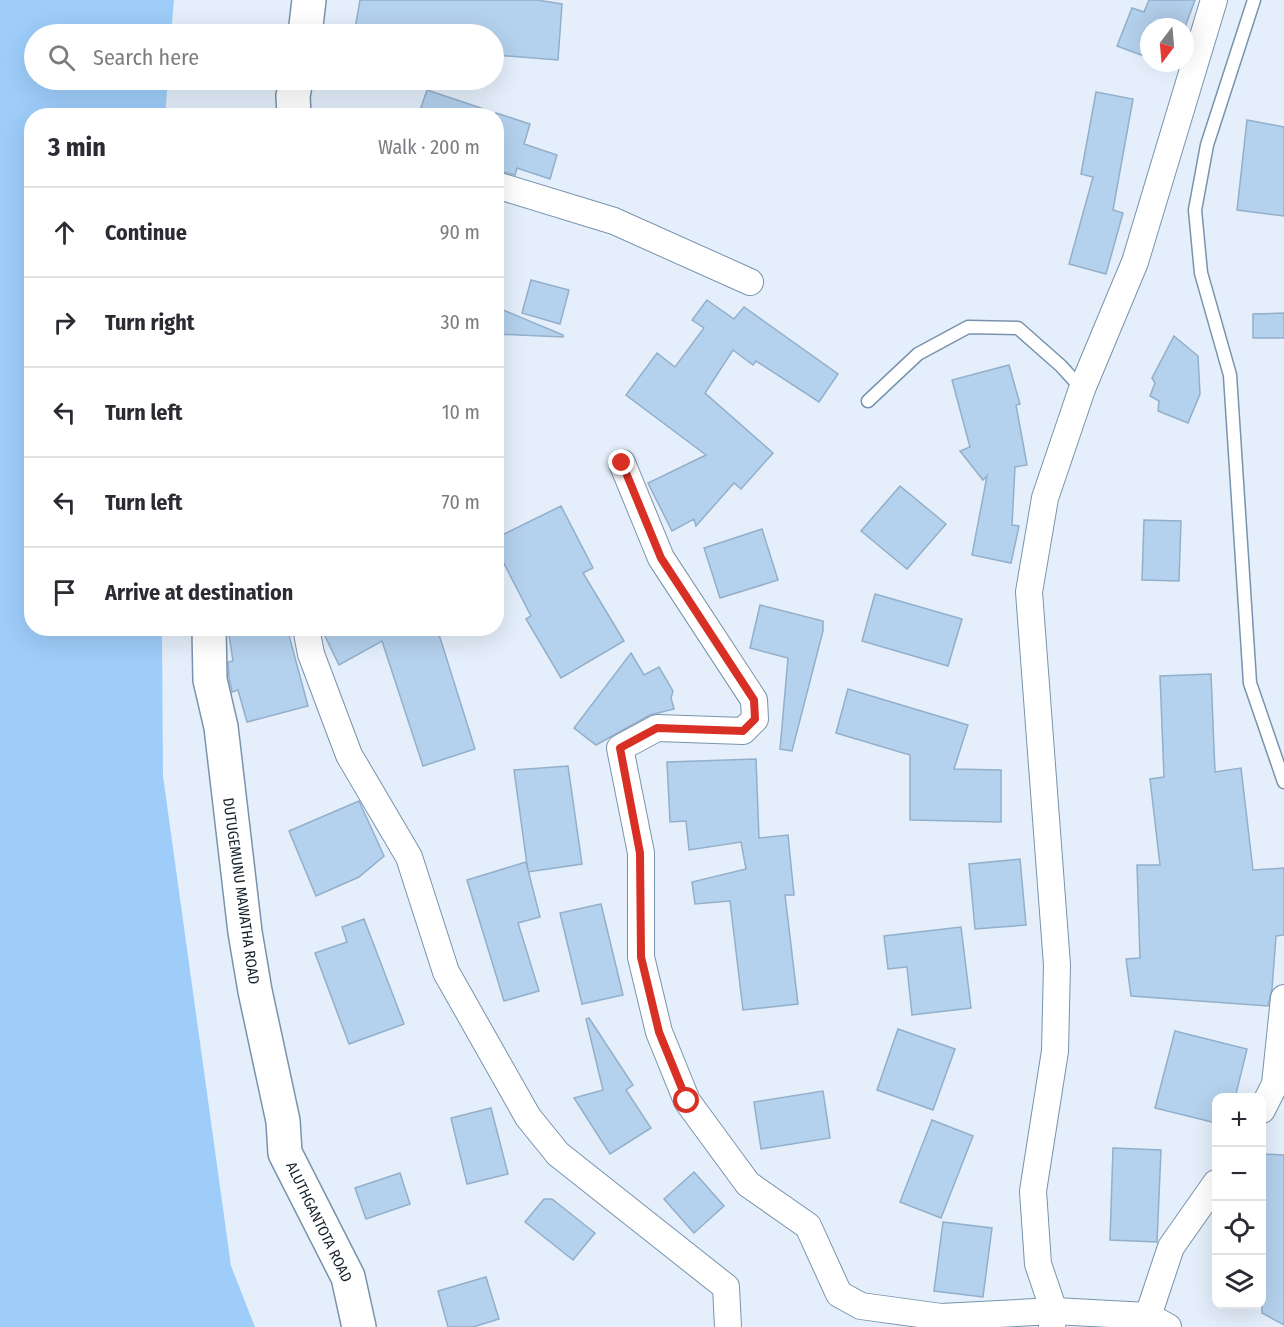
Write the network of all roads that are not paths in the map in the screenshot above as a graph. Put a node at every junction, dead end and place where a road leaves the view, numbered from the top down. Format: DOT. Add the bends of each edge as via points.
graph roads {
  1 [pos="309,0"];
  2 [pos="1214,0"];
  3 [pos="1254,0"];
  4 [pos="306,24"];
  5 [pos="294,90"];
  6 [pos="294,108"];
  7 [pos="504,188"];
  8 [pos="750,282"];
  9 [pos="1082,388"];
  10 [pos="868,401"];
  11 [pos="622,463"];
  12 [pos="209,636"];
  13 [pos="308,636"];
  14 [pos="1284,782"];
  15 [pos="1284,998"];
  16 [pos="1266,1102"];
  17 [pos="285,1153"];
  18 [pos="1212,1189"];
  19 [pos="1051,1322"];
  20 [pos="1157,1323"];
  21 [pos="359,1327"];
  22 [pos="728,1327"];
  1 -- 4 [label="street"];
  2 -- 9 [label="street" via="1135,262"];
  3 -- 14 [label="lane" via="1207,145 1195,210 1201,273 1230,375 1250,683"];
  5 -- 6 [label="street"];
  7 -- 8 [label="street" via="614,220"];
  9 -- 10 [label="lane" via="1018,328 968,327 918,354"];
  9 -- 19 [label="street" via="1045,498 1029,592 1057,965 1055,1051 1033,1191 1038,1264"];
  11 -- 19 [label="street" via="661,558 754,700 755,719 743,731 657,728 620,748 640,853 641,957 659,1032 687,1101 748,1184 808,1226 839,1294 861,1306 940,1317"];
  12 -- 17 [label="street, DUTUGEMUNU MAWATHA ROAD" via="210,680 220,727 245,932 283,1121"];
  13 -- 22 [label="street" via="349,755 409,857 447,972 528,1117 558,1154 726,1287"];
  15 -- 16 [label="street" via="1275,1084"];
  17 -- 21 [label="street, ALUTHGANTOTA ROAD" via="348,1276"];
  18 -- 20 [label="street" via="1172,1247"];
  19 -- 20 [label="street"];
}
